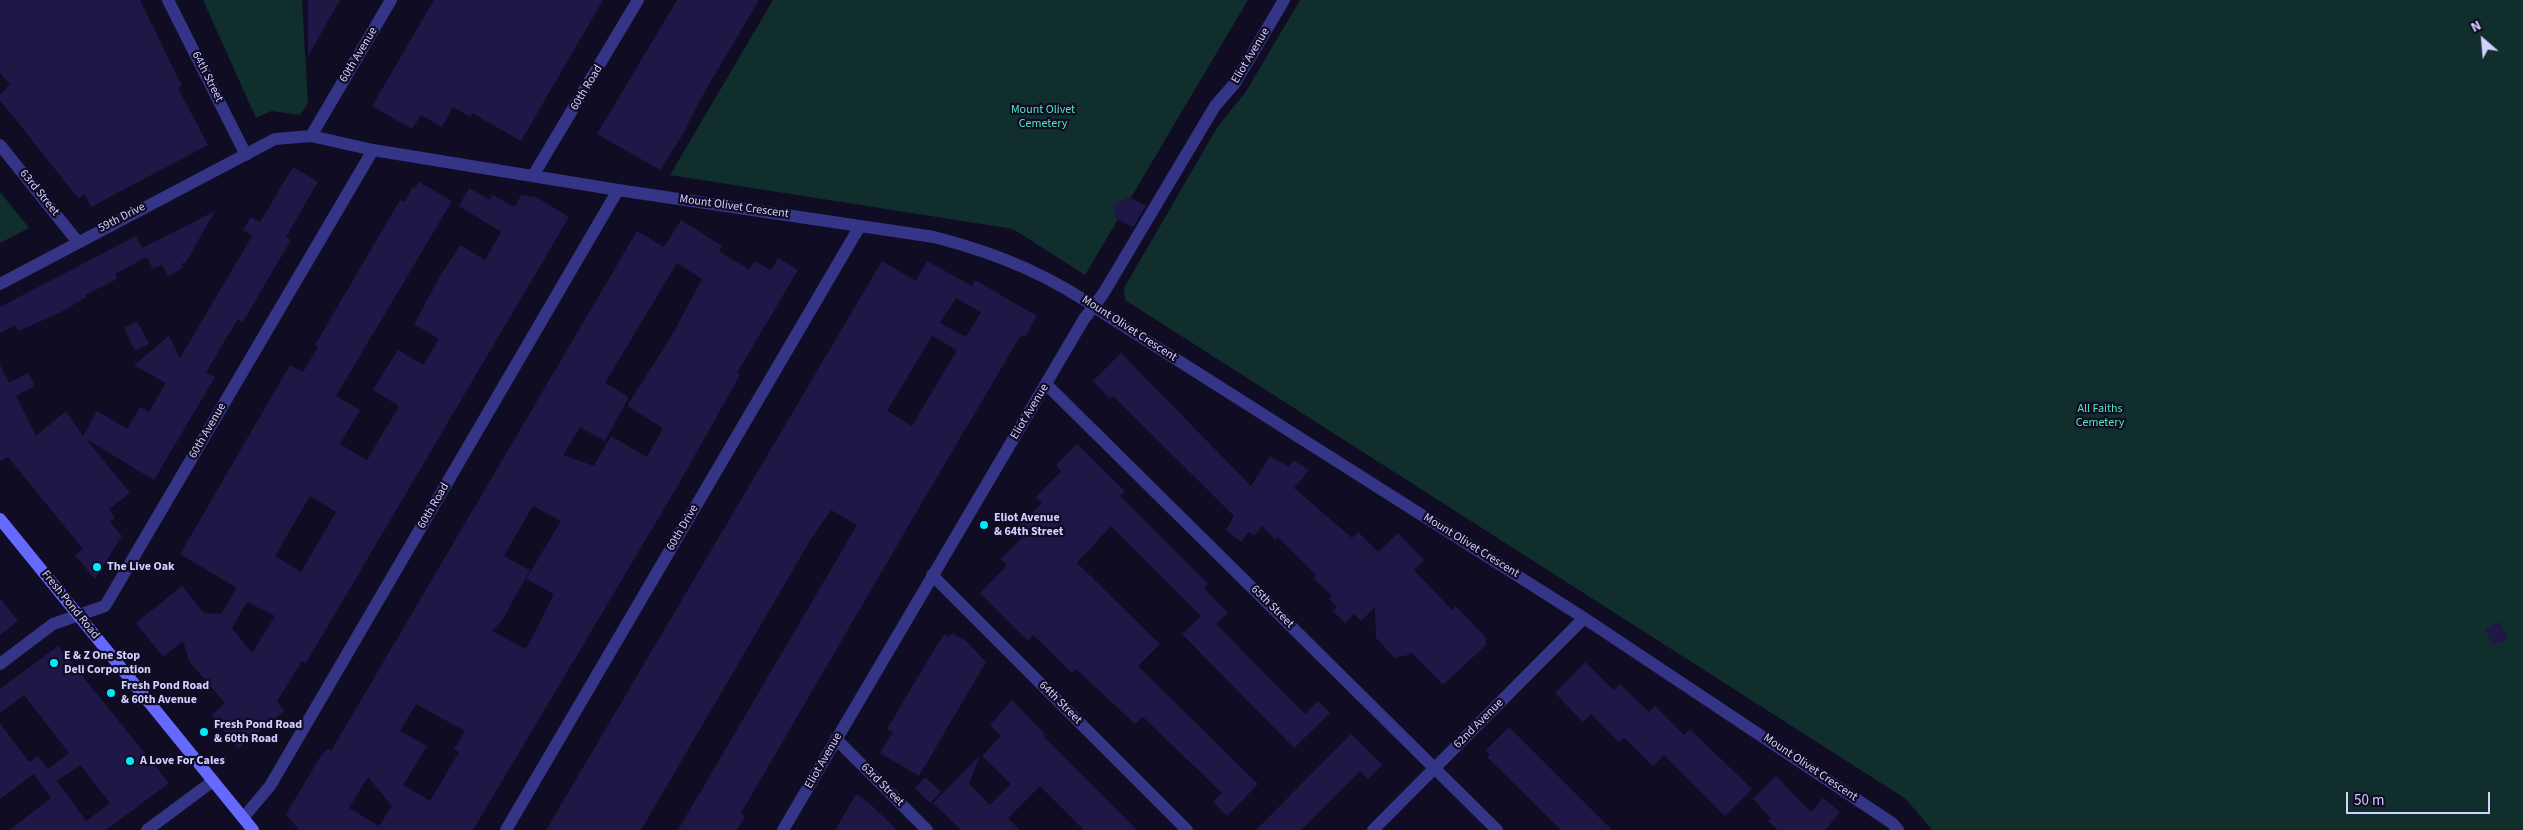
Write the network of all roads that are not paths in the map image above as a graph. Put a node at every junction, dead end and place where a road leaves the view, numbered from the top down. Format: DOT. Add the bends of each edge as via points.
graph roads {
  1 [pos="168,0"];
  2 [pos="391,0"];
  3 [pos="638,0"];
  4 [pos="1284,0"];
  5 [pos="311,136"];
  6 [pos="0,146"];
  7 [pos="373,150"];
  8 [pos="246,155"];
  9 [pos="534,174"];
  10 [pos="618,190"];
  11 [pos="860,226"];
  12 [pos="77,241"];
  13 [pos="0,284"];
  14 [pos="1093,305"];
  15 [pos="1047,385"];
  16 [pos="0,519"];
  17 [pos="932,575"];
  18 [pos="79,616"];
  19 [pos="1584,618"];
  20 [pos="0,664"];
  21 [pos="836,740"];
  22 [pos="1434,768"];
  23 [pos="213,781"];
  24 [pos="243,818"];
  25 [pos="147,830"];
  26 [pos="253,830"];
  27 [pos="506,830"];
  28 [pos="783,830"];
  29 [pos="927,830"];
  30 [pos="1187,830"];
  31 [pos="1373,830"];
  32 [pos="1497,830"];
  33 [pos="1898,830"];
  1 -- 8 [label="street, 64th Street"];
  2 -- 5 [label="street, 60th Avenue"];
  3 -- 9 [label="street, 60th Road"];
  4 -- 14 [label="street, Eliot Avenue" via="1235,83 1215,106 1104,294"];
  5 -- 7 [label="street, Mount Olivet Crescent"];
  5 -- 8 [label="street, Mount Olivet Crescent" via="275,139"];
  6 -- 12 [label="street, 63rd Street"];
  7 -- 9 [label="street, Mount Olivet Crescent"];
  7 -- 18 [label="street, 60th Avenue" via="105,606"];
  8 -- 12 [label="street, 59th Drive"];
  9 -- 10 [label="street, Mount Olivet Crescent"];
  10 -- 11 [label="street, Mount Olivet Crescent"];
  10 -- 24 [label="street, 60th Road" via="270,786"];
  11 -- 14 [label="street, Mount Olivet Crescent" via="934,237 980,249 1049,278"];
  11 -- 27 [label="street, 60th Drive"];
  12 -- 13 [label="street, 59th Drive"];
  14 -- 15 [label="street, Eliot Avenue"];
  14 -- 19 [label="street, Mount Olivet Crescent"];
  15 -- 17 [label="street, Eliot Avenue"];
  15 -- 22 [label="street, 65th Street"];
  16 -- 18 [label="main road, Fresh Pond Road"];
  17 -- 21 [label="street, Eliot Avenue"];
  17 -- 30 [label="street, 64th Street"];
  18 -- 20 [label="street, 60th Avenue" via="53,624"];
  18 -- 23 [label="main road, Fresh Pond Road"];
  19 -- 22 [label="street, 62nd Avenue"];
  19 -- 33 [label="street, Mount Olivet Crescent"];
  21 -- 28 [label="street, Eliot Avenue"];
  21 -- 29 [label="street, 63rd Street"];
  22 -- 31 [label="street, 62nd Avenue"];
  22 -- 32 [label="street, 65th Street"];
  23 -- 24 [label="main road, Fresh Pond Road"];
  23 -- 25 [label="street"];
  24 -- 26 [label="main road, Fresh Pond Road"];
}
